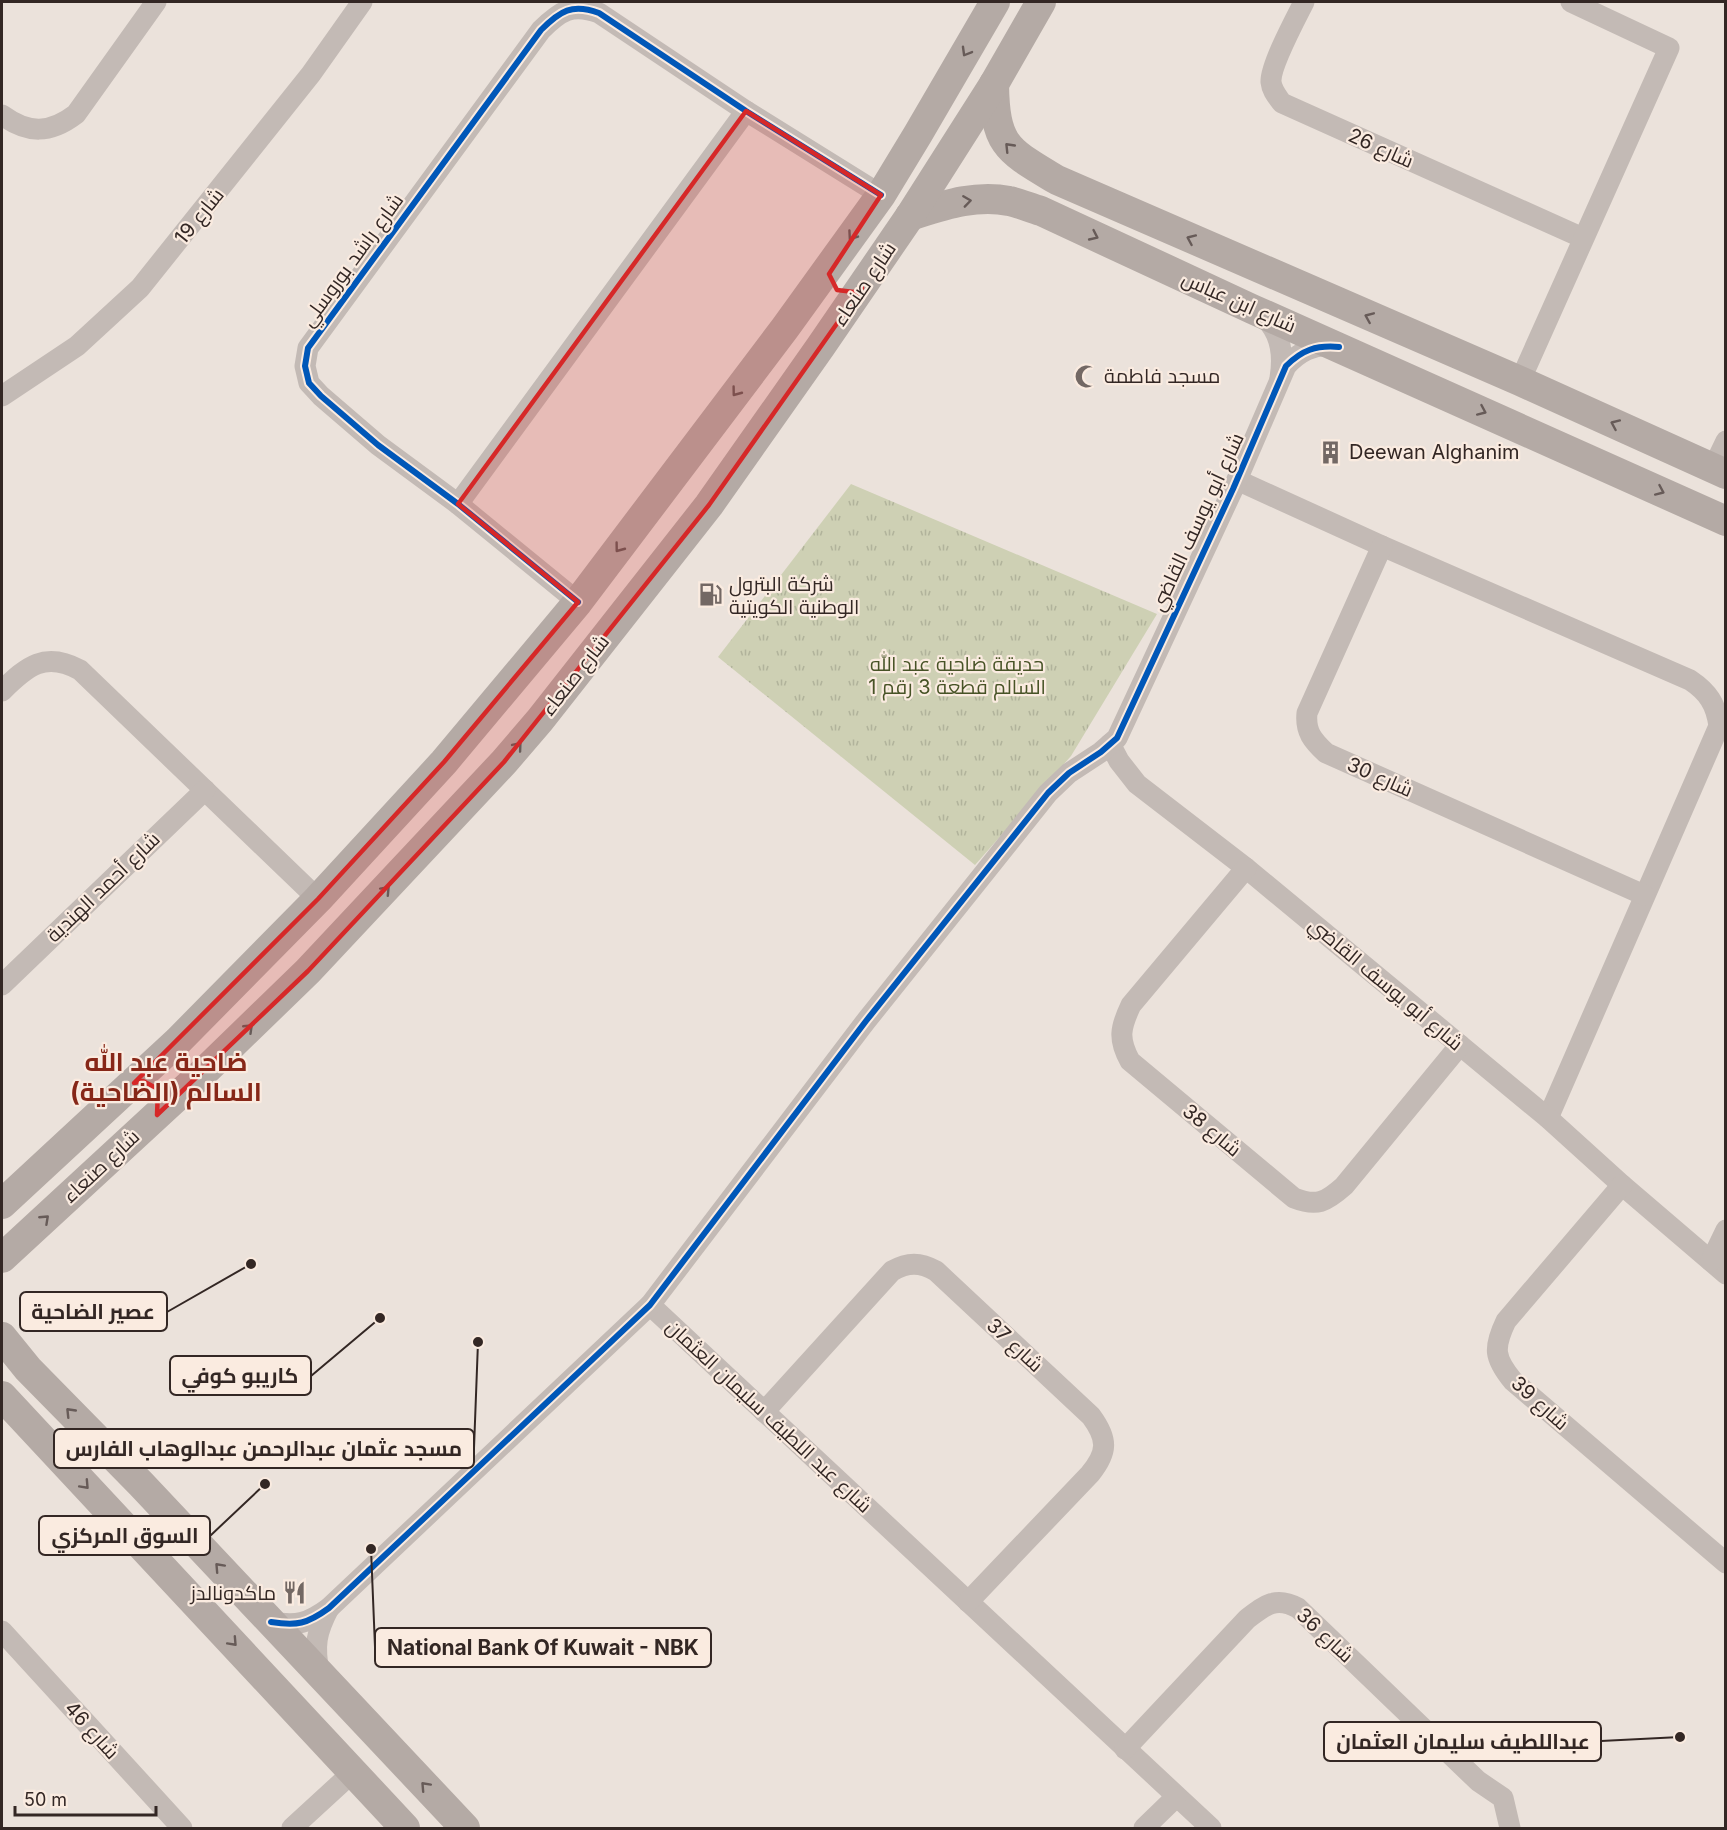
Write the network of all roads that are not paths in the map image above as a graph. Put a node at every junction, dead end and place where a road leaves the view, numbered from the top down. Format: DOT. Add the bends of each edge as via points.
graph roads {
  1 [pos="156,2"];
  2 [pos="362,2"];
  3 [pos="995,2"];
  4 [pos="1041,2"];
  5 [pos="1304,2"];
  6 [pos="1570,2"];
  7 [pos="570,5"];
  8 [pos="994,84"];
  9 [pos="746,111"];
  10 [pos="2,115"];
  11 [pos="1057,180"];
  12 [pos="880,195"];
  13 [pos="1041,211"];
  14 [pos="910,216"];
  15 [pos="1583,238"];
  16 [pos="831,265"];
  17 [pos="862,288"];
  18 [pos="1252,309"];
  19 [pos="785,328"];
  20 [pos="1401,331"];
  21 [pos="821,346"];
  22 [pos="1339,347"];
  23 [pos="1462,356"];
  24 [pos="1387,369"];
  25 [pos="1279,380"];
  26 [pos="1520,381"];
  27 [pos="2,396"];
  28 [pos="1449,396"];
  29 [pos="1725,441"];
  30 [pos="1719,471"];
  31 [pos="1237,480"];
  32 [pos="458,504"];
  33 [pos="1725,521"];
  34 [pos="1382,546"];
  35 [pos="578,602"];
  36 [pos="2,691"];
  37 [pos="1110,744"];
  38 [pos="204,790"];
  39 [pos="1246,868"];
  40 [pos="1644,895"];
  41 [pos="318,899"];
  42 [pos="2,985"];
  43 [pos="178,1041"];
  44 [pos="1460,1045"];
  45 [pos="208,1068"];
  46 [pos="134,1083"];
  47 [pos="157,1114"];
  48 [pos="1548,1118"];
  49 [pos="1622,1185"];
  50 [pos="2,1204"];
  51 [pos="1725,1230"];
  52 [pos="2,1258"];
  53 [pos="1718,1267"];
  54 [pos="650,1305"];
  55 [pos="2,1337"];
  56 [pos="15,1367"];
  57 [pos="2,1396"];
  58 [pos="764,1412"];
  59 [pos="1725,1563"];
  60 [pos="968,1602"];
  61 [pos="329,1608"];
  62 [pos="271,1622"];
  63 [pos="2,1630"];
  64 [pos="319,1672"];
  65 [pos="1125,1749"];
  66 [pos="353,1772"];
  67 [pos="1176,1797"];
  68 [pos="182,1828"];
  69 [pos="292,1828"];
  70 [pos="405,1828"];
  71 [pos="465,1828"];
  72 [pos="1144,1828"];
  73 [pos="1211,1828"];
  74 [pos="1510,1828"];
  1 -- 10 [label="street" via="76,114 63,124 44,130 25,128"];
  2 -- 27 [label="street, شارع 19" via="311,74 140,288 77,346"];
  3 -- 12 [label="main road, شارع صنعاء, one-way"];
  4 -- 8 [label="main road, شارع صنعاء"];
  5 -- 15 [label="street, شارع 26" via="1271,80 1282,103"];
  6 -- 15 [label="street" via="1669,48"];
  7 -- 9 [label="street, شارع راشد بوروسلي" via="599,13"];
  7 -- 32 [label="street, شارع راشد بوروسلي" via="541,30 308,348 305,366 309,383 321,396 378,445"];
  11 -- 8 [label="main road, شارع ابن عباس, one-way" via="1018,156 1001,139 994,113"];
  8 -- 14 [label="main road, شارع صنعاء"];
  9 -- 12 [label="street, شارع راشد بوروسلي"];
  9 -- 32 [label="street"];
  11 -- 13 [label="main road" via="1036,185 1033,199"];
  20 -- 11 [label="main road, شارع ابن عباس, one-way"];
  12 -- 16 [label="main road, شارع صنعاء, one-way"];
  14 -- 13 [label="main road, شارع ابن عباس, one-way" via="972,199 1008,201"];
  13 -- 18 [label="main road, شارع ابن عباس, one-way"];
  14 -- 17 [label="main road, شارع صنعاء"];
  15 -- 26 [label="street"];
  16 -- 17 [label="main road" via="831,283 837,290 845,293"];
  16 -- 19 [label="main road, شارع صنعاء"];
  17 -- 21 [label="main road, شارع صنعاء"];
  18 -- 22 [label="main road, شارع ابن عباس"];
  18 -- 25 [label="street, شارع أبو يوسف القاضي" via="1265,318 1281,347"];
  19 -- 21 [label="main road" via="808,316 819,322 824,334"];
  19 -- 35 [label="main road, شارع صنعاء, one-way"];
  20 -- 23 [label="main road, شارع ابن عباس"];
  20 -- 24 [label="main road" via="1410,346 1408,355 1404,363"];
  45 -- 21 [label="main road, شارع صنعاء, one-way" via="308,971 511,754 709,505"];
  22 -- 24 [label="main road, شارع ابن عباس"];
  22 -- 25 [label="street, شارع أبو يوسف القاضي" via="1310,348 1286,366"];
  23 -- 26 [label="main road, شارع ابن عباس"];
  23 -- 28 [label="main road" via="1446,360 1437,374 1442,391"];
  24 -- 28 [label="main road, شارع ابن عباس"];
  25 -- 31 [label="street, شارع أبو يوسف القاضي"];
  30 -- 26 [label="main road, شارع ابن عباس, one-way"];
  28 -- 33 [label="main road, شارع ابن عباس, one-way"];
  29 -- 30 [label="street"];
  31 -- 34 [label="street"];
  31 -- 37 [label="street, شارع أبو يوسف القاضي" via="1117,738"];
  32 -- 35 [label="street, شارع راشد بوروسلي"];
  34 -- 40 [label="street" via="1690,680 1709,695 1719,726"];
  34 -- 40 [label="street, شارع 30" via="1307,713 1306,724 1312,739 1326,753"];
  35 -- 41 [label="main road, شارع صنعاء" via="444,762"];
  36 -- 38 [label="street" via="35,664 65,662 80,670"];
  37 -- 39 [label="street, شارع أبو يوسف القاضي" via="1137,784"];
  37 -- 54 [label="street" via="1048,793 866,1022"];
  38 -- 41 [label="street"];
  38 -- 42 [label="street, شارع أحمد الهندية"];
  39 -- 44 [label="street, شارع أبو يوسف القاضي"];
  39 -- 44 [label="street, شارع 38" via="1131,1005 1121,1034 1130,1061 1294,1198 1308,1204 1318,1203 1344,1186"];
  40 -- 48 [label="street"];
  41 -- 43 [label="main road, شارع صنعاء"];
  43 -- 45 [label="main road" via="186,1066"];
  43 -- 46 [label="main road, شارع صنعاء"];
  44 -- 48 [label="street, شارع أبو يوسف القاضي"];
  45 -- 47 [label="main road, شارع صنعاء"];
  46 -- 47 [label="main road" via="150,1083 158,1089 161,1105"];
  46 -- 50 [label="main road, شارع صنعاء"];
  52 -- 47 [label="main road, شارع صنعاء, one-way"];
  48 -- 49 [label="street, شارع أبو يوسف القاضي"];
  49 -- 53 [label="street, شارع أبو يوسف القاضي"];
  49 -- 59 [label="street, شارع 39" via="1506,1321 1496,1349 1498,1359 1513,1381"];
  51 -- 53 [label="street"];
  54 -- 58 [label="street, شارع عبد اللطيف سليمان العثمان"];
  54 -- 61 [label="street, شارع عبد اللطيف سليمان العثمان"];
  55 -- 56 [label="main road"];
  62 -- 56 [label="main road, one-way" via="141,1484"];
  57 -- 66 [label="main road, one-way"];
  58 -- 60 [label="street, شارع عبد اللطيف سليمان العثمان"];
  58 -- 60 [label="street, شارع 37" via="892,1271 916,1263 936,1271 1091,1416 1101,1429 1104,1442 1104,1453 1090,1474"];
  60 -- 65 [label="street, شارع عبد اللطيف سليمان العثمان"];
  61 -- 62 [label="street, شارع عبد اللطيف سليمان العثمان" via="302,1623"];
  61 -- 64 [label="street, شارع عبد اللطيف سليمان العثمان" via="319,1628 315,1649"];
  62 -- 64 [label="main road"];
  63 -- 68 [label="street, شارع 46"];
  71 -- 64 [label="main road, one-way"];
  65 -- 67 [label="street, شارع عبد اللطيف سليمان العثمان"];
  65 -- 74 [label="street, شارع 36" via="1247,1619 1261,1608 1286,1601 1298,1608 1478,1781 1503,1798"];
  66 -- 69 [label="street"];
  66 -- 70 [label="main road"];
  67 -- 72 [label="street"];
  67 -- 73 [label="street, شارع عبد اللطيف سليمان العثمان"];
}
